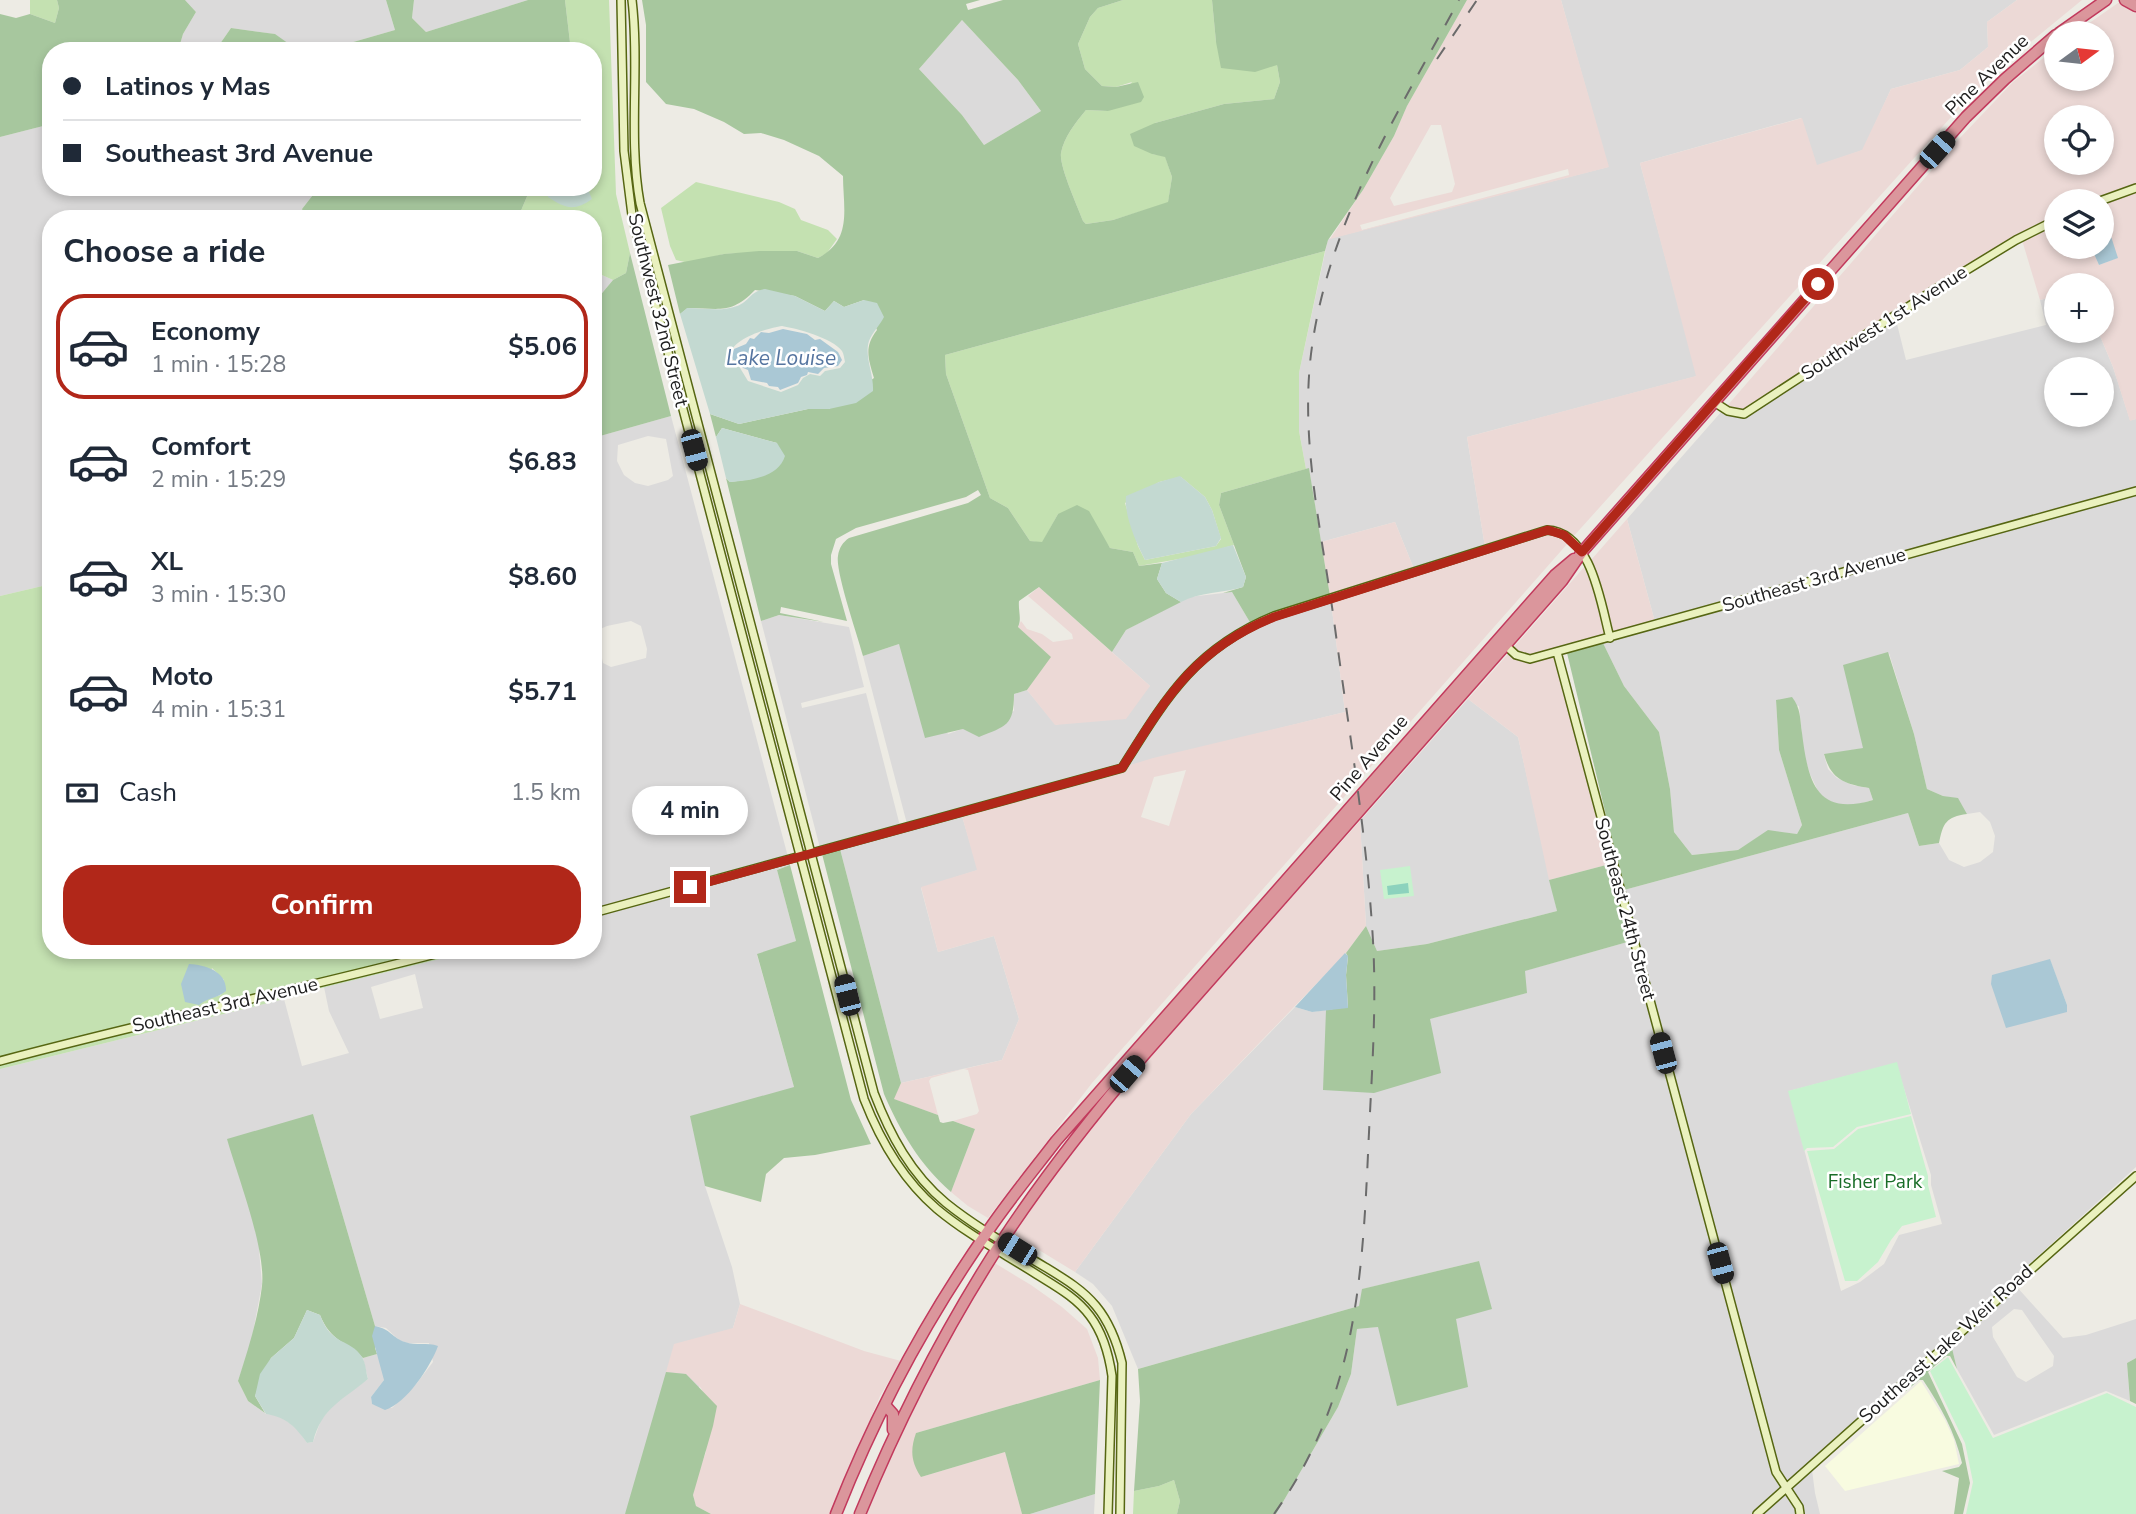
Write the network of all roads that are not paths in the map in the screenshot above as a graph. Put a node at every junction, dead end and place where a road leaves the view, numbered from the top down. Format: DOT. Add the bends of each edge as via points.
graph roads {
  1 [pos="621,0"];
  2 [pos="632,0"];
  3 [pos="2105,0"];
  4 [pos="2115,0"];
  5 [pos="2125,0"];
  6 [pos="2136,6"];
  7 [pos="2076,21"];
  8 [pos="2044,46"];
  9 [pos="2136,188"];
  10 [pos="2114,196"];
  11 [pos="2044,226"];
  12 [pos="1714,401"];
  13 [pos="2136,491"];
  14 [pos="1582,552"];
  15 [pos="1610,638"];
  16 [pos="1502,642"];
  17 [pos="1558,652"];
  18 [pos="810,854"];
  19 [pos="799,857"];
  20 [pos="602,911"];
  21 [pos="414,959"];
  22 [pos="1190,995"];
  23 [pos="0,1061"];
  24 [pos="2136,1175"];
  25 [pos="984,1236"];
  26 [pos="1000,1245"];
  27 [pos="885,1405"];
  28 [pos="880,1466"];
  29 [pos="1787,1488"];
  30 [pos="835,1514"];
  31 [pos="860,1514"];
  32 [pos="1108,1514"];
  33 [pos="1120,1514"];
  34 [pos="1757,1514"];
  35 [pos="1800,1514"];
  1 -- 19 [label="main road, Southwest 32nd Street" via="624,151 632,215"];
  2 -- 18 [label="main road, Southwest 32nd Street" via="640,203"];
  3 -- 4 [label="highway"];
  3 -- 7 [label="highway, Pine Avenue"];
  5 -- 6 [label="highway"];
  8 -- 12 [label="highway, Pine Avenue" via="1968,115"];
  9 -- 10 [label="main road"];
  11 -- 12 [label="main road, Southwest 1st Avenue" via="1934,290 1744,414 1728,411"];
  12 -- 14 [label="highway, Pine Avenue"];
  13 -- 15 [label="main road, Southeast 3rd Avenue"];
  14 -- 15 [label="main road" via="1590,565"];
  14 -- 16 [label="highway, Pine Avenue" via="1555,575"];
  14 -- 18 [label="main road" via="1564,535 1548,530 1261,622 1197,665 1166,699 1122,768"];
  15 -- 17 [label="main road, Southeast 3rd Avenue"];
  16 -- 17 [label="main road, Southeast 3rd Avenue" via="1522,658"];
  16 -- 22 [label="highway, Pine Avenue"];
  17 -- 29 [label="main road, Southeast 24th Street" via="1776,1472"];
  18 -- 19 [label="main road"];
  18 -- 25 [label="main road, Southwest 32nd Street" via="884,1119 921,1179"];
  19 -- 20 [label="main road"];
  19 -- 25 [label="main road, Southwest 32nd Street" via="876,1129 904,1173 936,1208"];
  21 -- 23 [label="main road, Southeast 3rd Avenue"];
  22 -- 25 [label="highway" via="1056,1141"];
  22 -- 26 [label="highway" via="1089,1120"];
  24 -- 29 [label="main road, Southeast Lake Weir Road"];
  25 -- 26 [label="main road"];
  25 -- 27 [label="highway"];
  26 -- 28 [label="highway" via="925,1374"];
  26 -- 32 [label="main road" via="1090,1316 1109,1355"];
  26 -- 33 [label="main road" via="1085,1294 1116,1339 1123,1381"];
  27 -- 28 [label="highway" via="895,1420"];
  27 -- 30 [label="highway"];
  28 -- 31 [label="highway"];
  29 -- 34 [label="main road, Southeast Lake Weir Road"];
  29 -- 35 [label="main road, Southeast 24th Street"];
}
